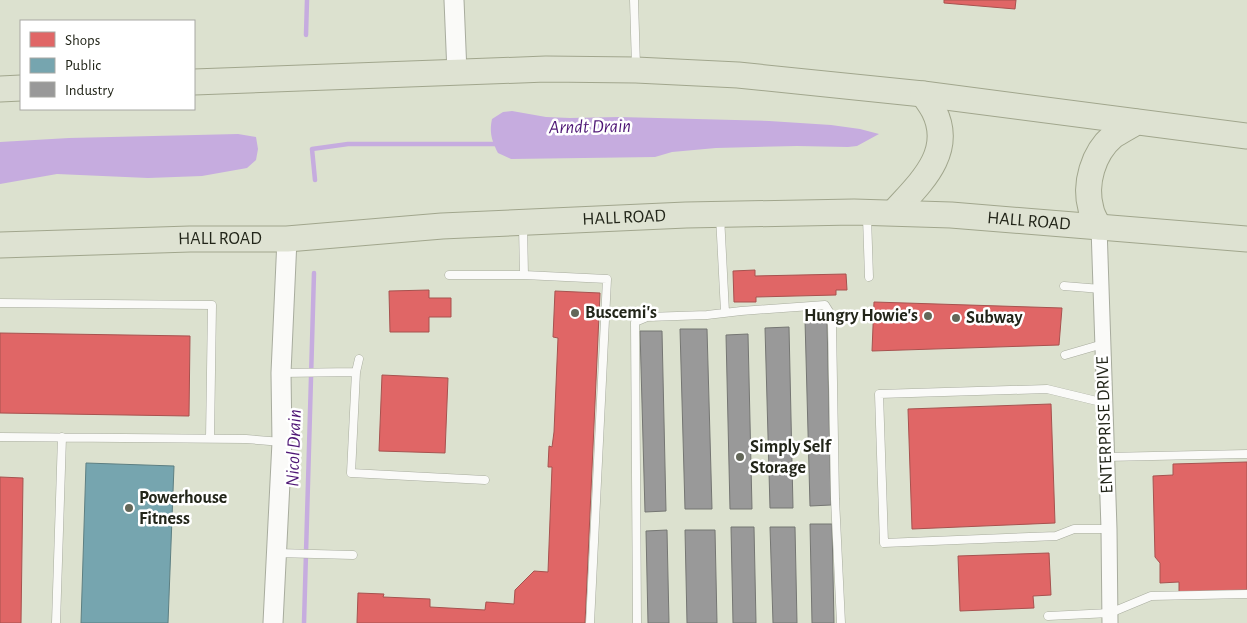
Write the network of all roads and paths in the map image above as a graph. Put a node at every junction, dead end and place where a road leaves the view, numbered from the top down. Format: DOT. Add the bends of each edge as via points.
graph roads {
  1 [pos="454,0"];
  2 [pos="634,0"];
  3 [pos="636,70"];
  4 [pos="457,73"];
  5 [pos="195,82"];
  6 [pos="20,88"];
  7 [pos="0,89"];
  8 [pos="923,94"];
  9 [pos="1136,122"];
  10 [pos="1247,136"];
  11 [pos="867,212"];
  12 [pos="894,212"];
  13 [pos="720,214"];
  14 [pos="523,223"];
  15 [pos="1099,227"];
  16 [pos="287,239"];
  17 [pos="1247,240"];
  18 [pos="0,245"];
  19 [pos="449,275"];
  20 [pos="524,275"];
  21 [pos="869,277"];
  22 [pos="1064,286"];
  23 [pos="1101,289"];
  24 [pos="0,303"];
  25 [pos="725,312"];
  26 [pos="1103,344"];
  27 [pos="1065,355"];
  28 [pos="359,359"];
  29 [pos="356,372"];
  30 [pos="281,373"];
  31 [pos="1105,402"];
  32 [pos="0,437"];
  33 [pos="62,437"];
  34 [pos="210,438"];
  35 [pos="282,442"];
  36 [pos="1247,454"];
  37 [pos="1106,457"];
  38 [pos="485,480"];
  39 [pos="1109,529"];
  40 [pos="276,553"];
  41 [pos="353,556"];
  42 [pos="1247,594"];
  43 [pos="1048,616"];
  44 [pos="1110,618"];
  45 [pos="56,623"];
  46 [pos="273,623"];
  47 [pos="590,623"];
  48 [pos="637,623"];
  49 [pos="840,623"];
  1 -- 4 [label="street"];
  2 -- 3 [label="lane"];
  3 -- 4 [label="highway" via="546,69"];
  3 -- 8 [label="highway" via="738,75"];
  4 -- 5 [label="highway"];
  6 -- 7 [label="highway"];
  8 -- 9 [label="highway"];
  8 -- 12 [label="highway" via="939,127 938,150 926,177"];
  9 -- 10 [label="highway"];
  9 -- 15 [label="highway" via="1103,147 1091,171 1091,209"];
  11 -- 12 [label="highway, HALL ROAD"];
  11 -- 13 [label="highway, HALL ROAD"];
  11 -- 21 [label="lane"];
  12 -- 15 [label="highway, HALL ROAD"];
  13 -- 14 [label="highway, HALL ROAD"];
  13 -- 25 [label="lane"];
  14 -- 16 [label="highway, HALL ROAD"];
  14 -- 20 [label="lane"];
  15 -- 17 [label="highway, HALL ROAD"];
  15 -- 23 [label="street, ENTERPRISE DRIVE"];
  16 -- 18 [label="highway, HALL ROAD"];
  16 -- 30 [label="street"];
  19 -- 20 [label="lane"];
  20 -- 47 [label="lane" via="607,279"];
  22 -- 23 [label="lane"];
  23 -- 26 [label="street, ENTERPRISE DRIVE"];
  24 -- 34 [label="lane" via="212,305"];
  25 -- 48 [label="lane" via="646,317 635,322"];
  25 -- 49 [label="lane" via="825,305 830,313"];
  26 -- 27 [label="lane"];
  26 -- 31 [label="street, ENTERPRISE DRIVE"];
  28 -- 29 [label="lane"];
  29 -- 30 [label="lane"];
  29 -- 38 [label="lane" via="352,474"];
  30 -- 35 [label="street"];
  31 -- 37 [label="street, ENTERPRISE DRIVE"];
  31 -- 39 [label="lane" via="1046,389 879,394 884,543 1056,536 1074,529"];
  32 -- 33 [label="lane"];
  33 -- 34 [label="lane"];
  33 -- 45 [label="lane"];
  34 -- 35 [label="lane"];
  35 -- 40 [label="street"];
  36 -- 37 [label="lane"];
  37 -- 39 [label="street, ENTERPRISE DRIVE"];
  39 -- 44 [label="street, ENTERPRISE DRIVE"];
  40 -- 41 [label="lane"];
  40 -- 46 [label="street"];
  42 -- 44 [label="lane" via="1151,596"];
  43 -- 44 [label="lane"];
}
